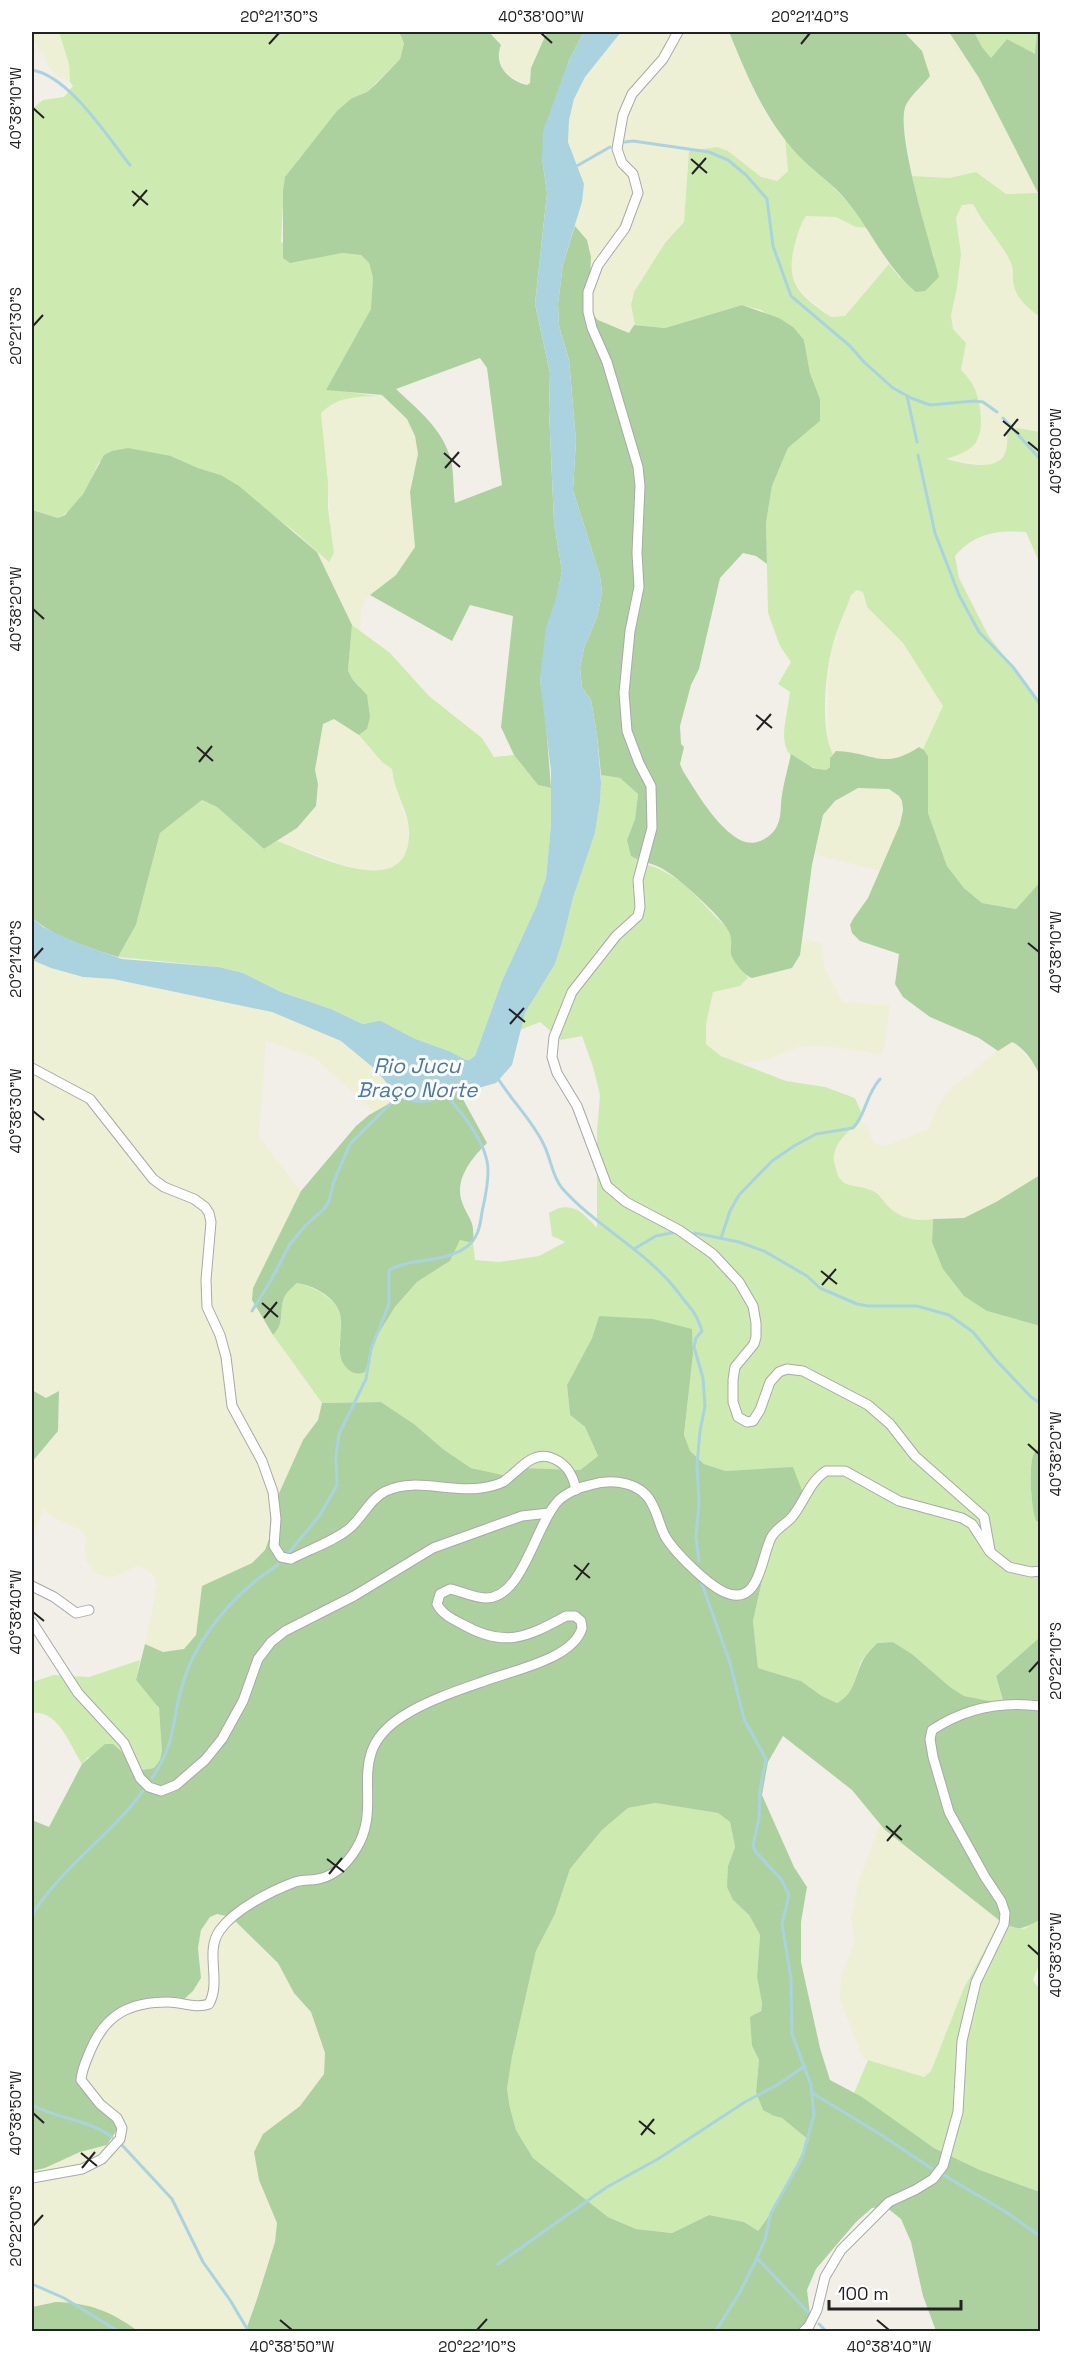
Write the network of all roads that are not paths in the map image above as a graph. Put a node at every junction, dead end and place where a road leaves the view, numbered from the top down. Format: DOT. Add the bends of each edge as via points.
graph roads {
  1 [pos="678,32"];
  2 [pos="32,1068"];
  3 [pos="576,1490"];
  4 [pos="549,1513"];
  5 [pos="990,1552"];
  6 [pos="1041,1571"];
  7 [pos="32,1586"];
  8 [pos="89,1610"];
  9 [pos="32,1622"];
  10 [pos="1041,1706"];
  11 [pos="32,2178"];
  12 [pos="802,2331"];
  1 -- 5 [label="street" via="663,59 632,94 623,115 616,149 633,174 638,193 625,228 598,265 588,292 591,328 607,362 638,467 639,587 624,693 627,730 651,786 652,828 638,880 638,916 616,936 572,992 554,1037 552,1057 577,1106 608,1186 626,1202 679,1230 713,1254 739,1282 753,1306 754,1344 735,1367 733,1380 738,1417 753,1421 770,1382 787,1369 803,1371 860,1400 984,1517"];
  2 -- 3 [label="street" via="90,1099 153,1179 194,1199 209,1213 207,1307 226,1357 232,1406 262,1461 273,1492 274,1546 281,1557 291,1559 350,1527 382,1493 392,1488 419,1485 481,1489 501,1483 530,1460 543,1456 563,1463 574,1478"];
  3 -- 4 [label="street" via="559,1500"];
  3 -- 5 [label="street" via="612,1482 630,1484 645,1493 665,1536 678,1552 723,1591 734,1595 746,1593 756,1581 774,1533 790,1520 811,1484 826,1471 845,1471 899,1501 962,1518 972,1524"];
  4 -- 9 [label="street" via="522,1516 433,1548 354,1596 285,1631 258,1659 243,1701 222,1739 176,1785 160,1791 141,1778 124,1743 78,1693"];
  4 -- 11 [label="street" via="512,1586 501,1595 484,1598 450,1589 440,1594 437,1604 443,1613 481,1635 501,1639 517,1638 566,1616 575,1616 582,1628 576,1641 529,1668 483,1681 409,1712 389,1725 377,1738 368,1760 367,1812 357,1849 339,1870 323,1878 298,1881 259,1898 222,1927 214,1939 214,1994 209,2004 141,2004 108,2020 97,2035 81,2080 121,2124 120,2139 102,2159 82,2169"];
  5 -- 6 [label="street" via="1009,1567"];
  7 -- 8 [label="street" via="76,1613"];
  10 -- 12 [label="street" via="1018,1703 982,1708 951,1717 932,1730 933,1757 949,1812 1001,1901 1004,1924 976,1982 962,2041 958,2112 943,2166 933,2179 889,2202 841,2250 825,2277 817,2310"];
}
